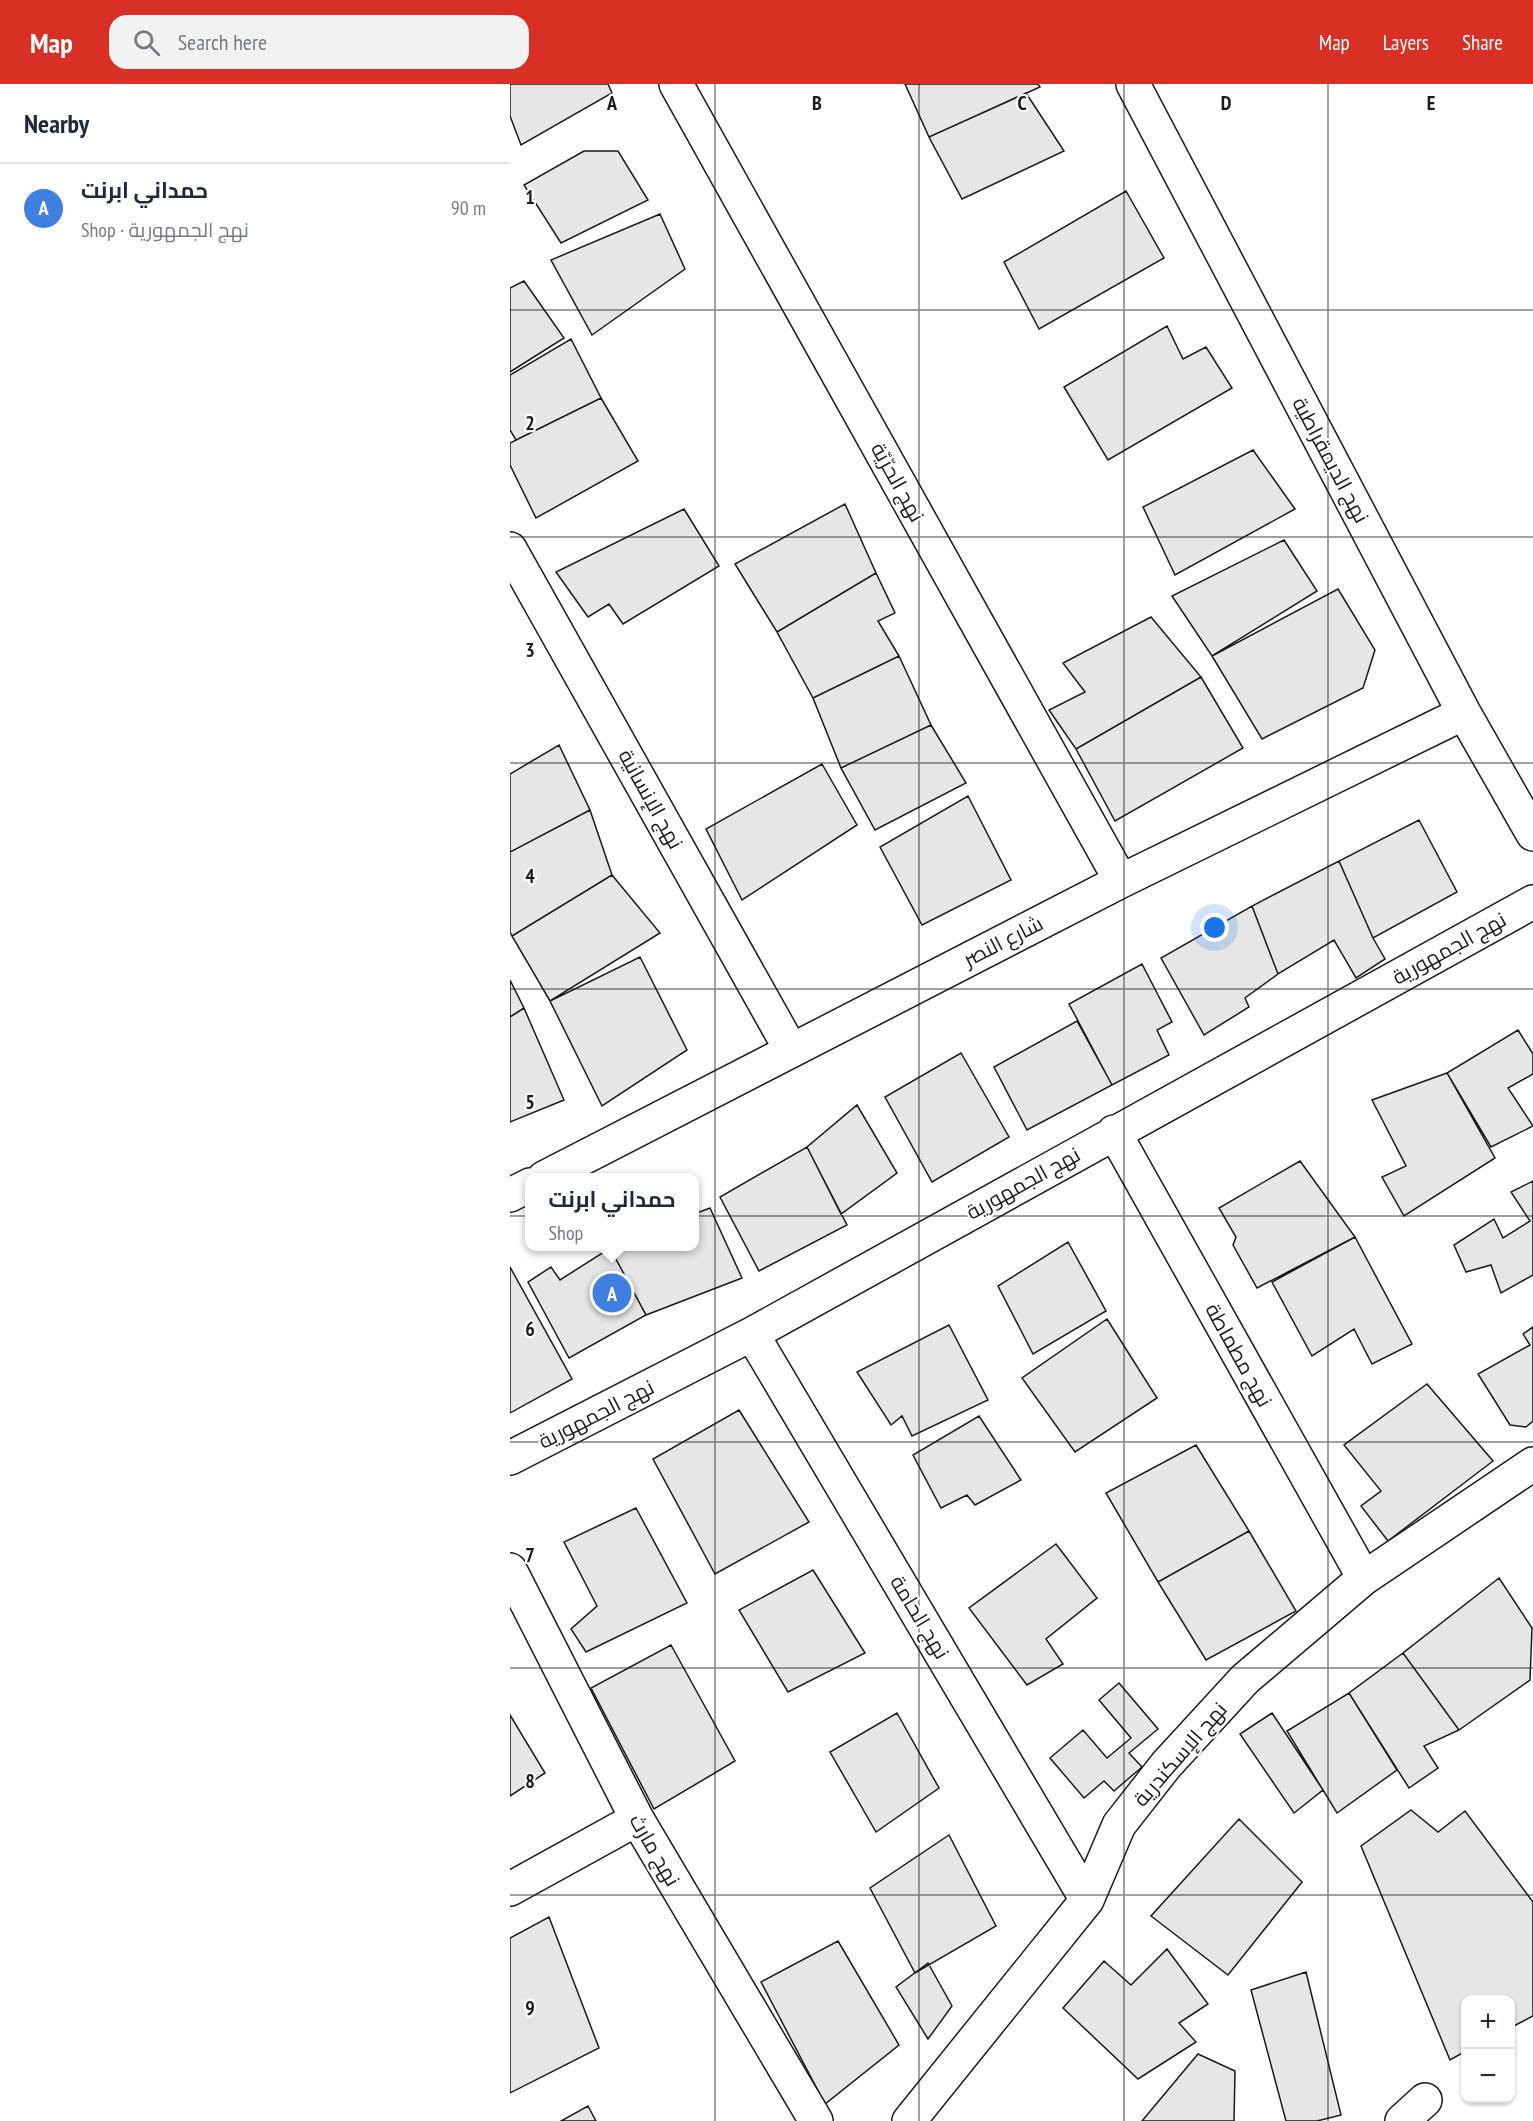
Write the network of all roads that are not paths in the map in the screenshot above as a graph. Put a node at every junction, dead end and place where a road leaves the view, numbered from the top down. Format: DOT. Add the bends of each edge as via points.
graph roads {
  1 [pos="676,84"];
  2 [pos="1133,84"];
  3 [pos="510,549"];
  4 [pos="1464,712"];
  5 [pos="1533,834"];
  6 [pos="1121,881"];
  7 [pos="1533,902"];
  8 [pos="791,1050"];
  9 [pos="1114,1132"];
  10 [pos="554,1173"];
  11 [pos="525,1188"];
  12 [pos="510,1195"];
  13 [pos="752,1334"];
  14 [pos="510,1458"];
  15 [pos="1533,1464"];
  16 [pos="510,1570"];
  17 [pos="1364,1578"];
  18 [pos="637,1820"];
  19 [pos="510,1889"];
  20 [pos="1087,1900"];
  21 [pos="816,2121"];
  22 [pos="909,2121"];
  1 -- 6 [label="street, نهج الحرّيّة"];
  2 -- 4 [label="street, نهج الديمقراطية"];
  3 -- 8 [label="street, نهج الإنسانية"];
  4 -- 5 [label="street, نهج الديمقراطية"];
  4 -- 6 [label="street, شارع النصر"];
  6 -- 8 [label="street, شارع النصر"];
  7 -- 9 [label="street, نهج الجمهورية"];
  8 -- 10 [label="street, شارع النصر"];
  9 -- 13 [label="street, نهج الجمهورية"];
  9 -- 17 [label="street, نهج مطماطة"];
  11 -- 12 [label="street"];
  13 -- 14 [label="street, نهج الجمهورية"];
  13 -- 20 [label="street, نهج الحامة"];
  15 -- 17 [label="street, نهج الإسكندرية"];
  16 -- 18 [label="street, نهج مارث"];
  17 -- 20 [label="street, نهج الإسكندرية" via="1245,1679 1166,1765 1119,1825"];
  18 -- 19 [label="street"];
  18 -- 21 [label="street, نهج مارث"];
  20 -- 22 [label="street, نهج الإسكندرية"];
}
